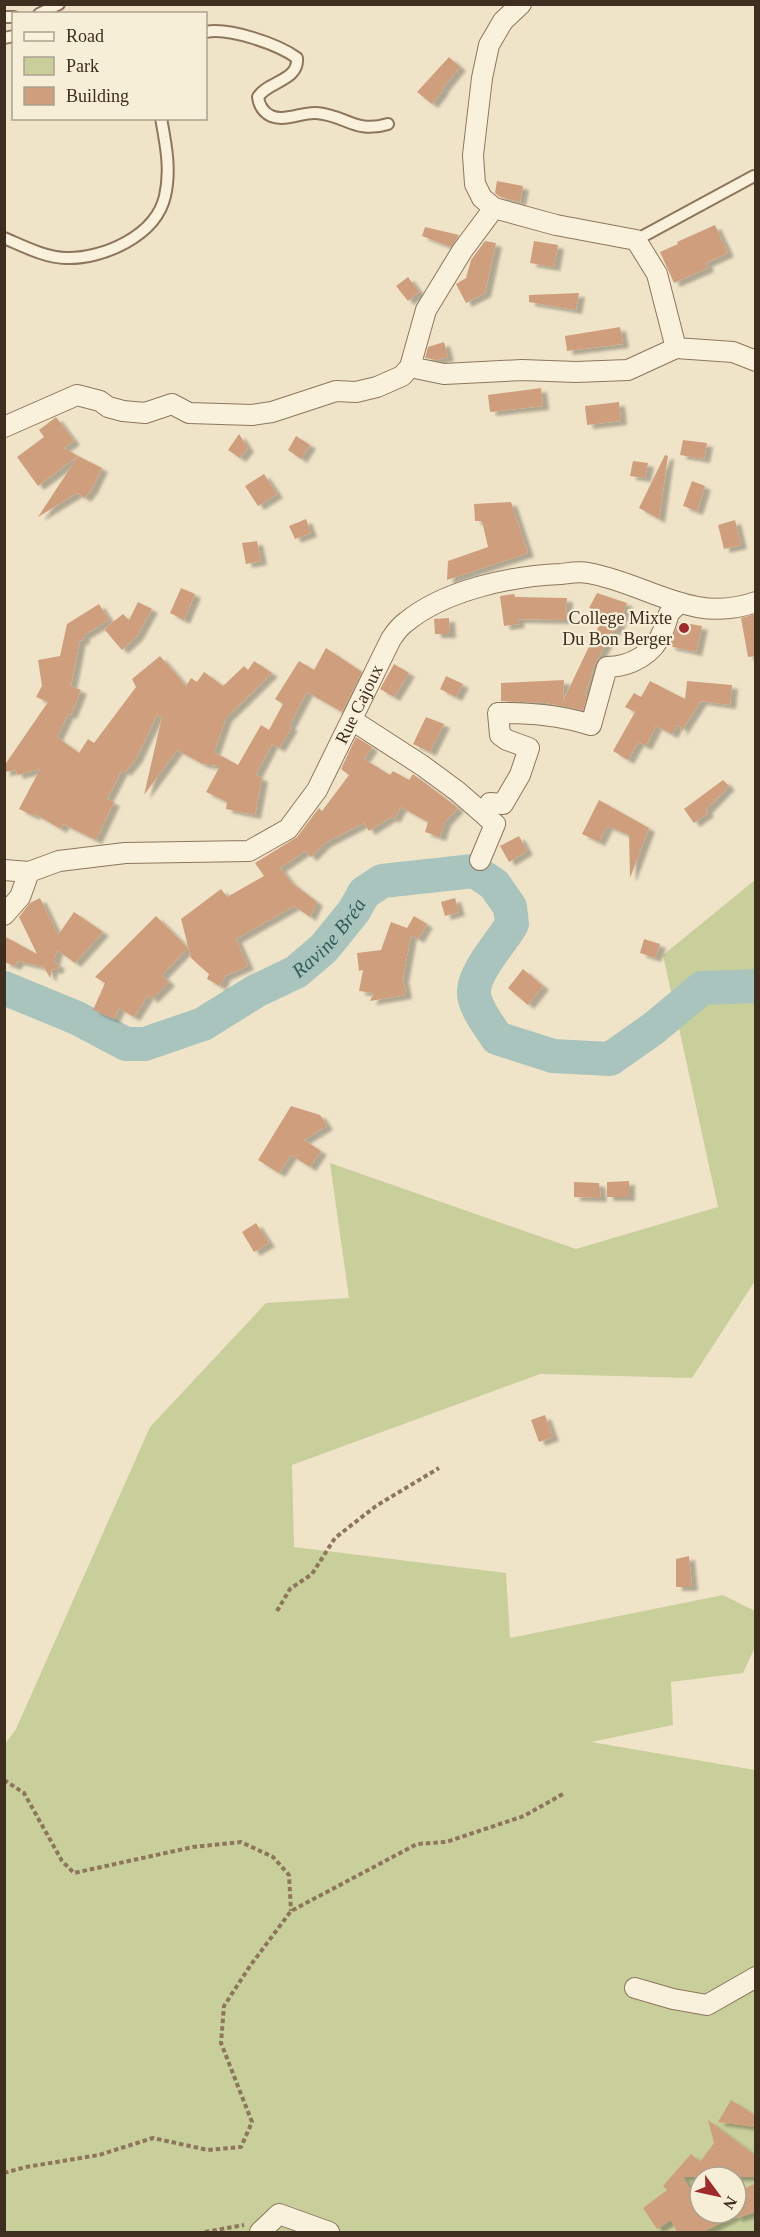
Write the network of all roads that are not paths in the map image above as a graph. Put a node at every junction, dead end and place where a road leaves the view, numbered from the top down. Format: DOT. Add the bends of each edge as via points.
graph roads {
  1 [pos="59,4"];
  2 [pos="521,4"];
  3 [pos="43,12"];
  4 [pos="207,32"];
  5 [pos="162,120"];
  6 [pos="388,124"];
  7 [pos="754,176"];
  8 [pos="494,208"];
  9 [pos="4,238"];
  10 [pos="636,240"];
  11 [pos="676,348"];
  12 [pos="756,361"];
  13 [pos="410,367"];
  14 [pos="4,427"];
  15 [pos="756,602"];
  16 [pos="680,604"];
  17 [pos="352,720"];
  18 [pos="488,818"];
  19 [pos="480,860"];
  20 [pos="4,870"];
  21 [pos="28,872"];
  22 [pos="4,915"];
  23 [pos="756,1977"];
  24 [pos="635,1988"];
  25 [pos="260,2232"];
  26 [pos="329,2232"];
  1 -- 3 [label="lane"];
  2 -- 8 [label="street" via="503,21 489,45 482,78 473,154 475,184 482,198"];
  4 -- 6 [label="lane" via="259,39 297,58 291,75 267,88 258,98 272,117 317,113 364,128"];
  5 -- 9 [label="lane" via="169,163 165,198 155,218 140,233 91,255 64,259"];
  7 -- 10 [label="lane"];
  8 -- 10 [label="street"];
  8 -- 13 [label="street" via="426,310"];
  10 -- 11 [label="street" via="657,274"];
  11 -- 12 [label="street" via="733,352"];
  11 -- 13 [label="street" via="628,370 444,374"];
  13 -- 14 [label="street" via="402,376 378,387 336,391 252,415 189,413 172,404 145,413 134,412 77,395"];
  15 -- 16 [label="street, Rue Cajoux" via="715,609"];
  16 -- 17 [label="street, Rue Cajoux" via="587,572 532,575 466,591 405,622 391,639"];
  16 -- 18 [label="street" via="668,613 663,632 649,650 627,665 607,667 591,725 566,717 498,713 500,735 529,748 520,775 503,804 490,803"];
  17 -- 18 [label="street" via="457,790"];
  17 -- 21 [label="street, Rue Cajoux" via="317,790 288,829 249,851 125,853 59,861"];
  18 -- 19 [label="street" via="495,824"];
  20 -- 21 [label="street"];
  21 -- 22 [label="street" via="20,897"];
  23 -- 24 [label="street" via="707,2005"];
  25 -- 26 [label="street" via="279,2214"];
}
